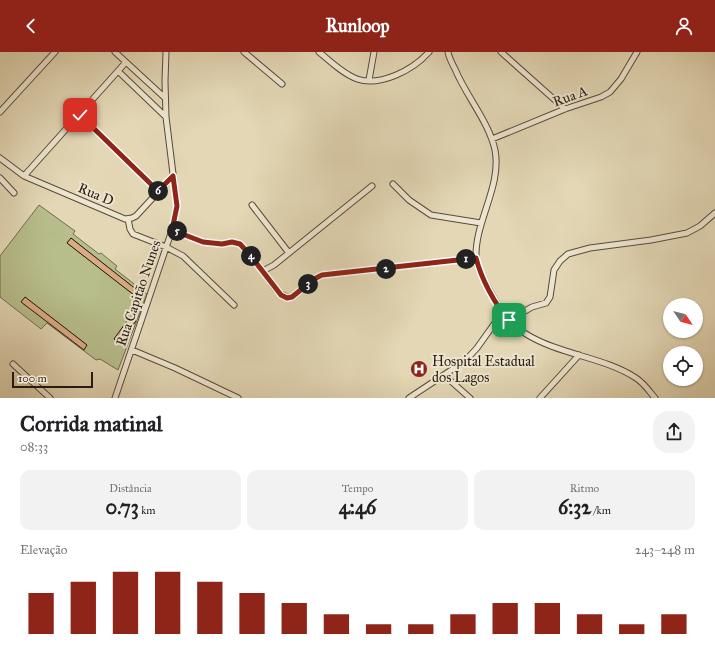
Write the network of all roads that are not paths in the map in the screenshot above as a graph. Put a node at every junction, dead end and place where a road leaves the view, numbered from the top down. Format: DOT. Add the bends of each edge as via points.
graph roads {
  1 [pos="55,52"];
  2 [pos="115,52"];
  3 [pos="166,52"];
  4 [pos="244,52"];
  5 [pos="319,52"];
  6 [pos="374,52"];
  7 [pos="429,52"];
  8 [pos="448,52"];
  9 [pos="501,52"];
  10 [pos="637,52"];
  11 [pos="126,62"];
  12 [pos="118,71"];
  13 [pos="369,80"];
  14 [pos="282,84"];
  15 [pos="165,98"];
  16 [pos="565,109"];
  17 [pos="0,112"];
  18 [pos="80,115"];
  19 [pos="166,117"];
  20 [pos="492,139"];
  21 [pos="0,158"];
  22 [pos="24,176"];
  23 [pos="173,176"];
  24 [pos="0,178"];
  25 [pos="393,184"];
  26 [pos="372,186"];
  27 [pos="158,191"];
  28 [pos="14,193"];
  29 [pos="252,205"];
  30 [pos="715,213"];
  31 [pos="128,219"];
  32 [pos="482,223"];
  33 [pos="172,230"];
  34 [pos="166,247"];
  35 [pos="289,253"];
  36 [pos="476,258"];
  37 [pos="263,271"];
  38 [pos="234,305"];
  39 [pos="502,313"];
  40 [pos="509,320"];
  41 [pos="132,350"];
  42 [pos="579,355"];
  43 [pos="13,364"];
  44 [pos="444,375"];
  45 [pos="50,398"];
  46 [pos="115,398"];
  47 [pos="238,398"];
  48 [pos="408,398"];
  49 [pos="470,398"];
  50 [pos="540,398"];
  51 [pos="655,398"];
  1 -- 17 [label="street"];
  2 -- 11 [label="street"];
  3 -- 15 [label="street, Rua Capitão Nunes"];
  4 -- 14 [label="street"];
  5 -- 13 [label="street" via="352,77"];
  6 -- 13 [label="street"];
  7 -- 13 [label="street" via="392,78"];
  8 -- 20 [label="street" via="461,84"];
  9 -- 16 [label="street"];
  10 -- 16 [label="street, Rua A" via="610,92"];
  11 -- 12 [label="street"];
  11 -- 15 [label="street"];
  12 -- 18 [label="street"];
  12 -- 19 [label="street"];
  15 -- 19 [label="street, Rua Capitão Nunes"];
  16 -- 20 [label="street, Rua A"];
  18 -- 22 [label="street"];
  18 -- 27 [label="street"];
  19 -- 23 [label="street, Rua Capitão Nunes"];
  20 -- 32 [label="street" via="496,169"];
  21 -- 22 [label="street, Rua D"];
  22 -- 31 [label="street, Rua D"];
  23 -- 27 [label="street"];
  23 -- 33 [label="street, Rua Capitão Nunes" via="177,206"];
  24 -- 28 [label="street"];
  25 -- 32 [label="street" via="409,200 431,215"];
  26 -- 35 [label="street"];
  27 -- 31 [label="street" via="136,216"];
  29 -- 35 [label="street"];
  30 -- 40 [label="street" via="700,226 682,234 590,248 568,254 560,260 554,270 548,301"];
  31 -- 34 [label="street" via="133,234"];
  32 -- 36 [label="street"];
  33 -- 34 [label="street, Rua Capitão Nunes"];
  33 -- 37 [label="street" via="203,242 240,244"];
  34 -- 38 [label="street" via="183,256"];
  34 -- 41 [label="street, Rua Capitão Nunes"];
  35 -- 37 [label="street"];
  36 -- 37 [label="street" via="322,275 287,298 281,295"];
  36 -- 39 [label="street"];
  39 -- 40 [label="street"];
  39 -- 44 [label="street" via="477,348"];
  40 -- 42 [label="street" via="527,334"];
  41 -- 46 [label="street, Rua Capitão Nunes"];
  41 -- 47 [label="street"];
  42 -- 50 [label="street"];
  42 -- 51 [label="street" via="636,378"];
  43 -- 45 [label="street"];
  44 -- 48 [label="street"];
  44 -- 49 [label="street"];
}
